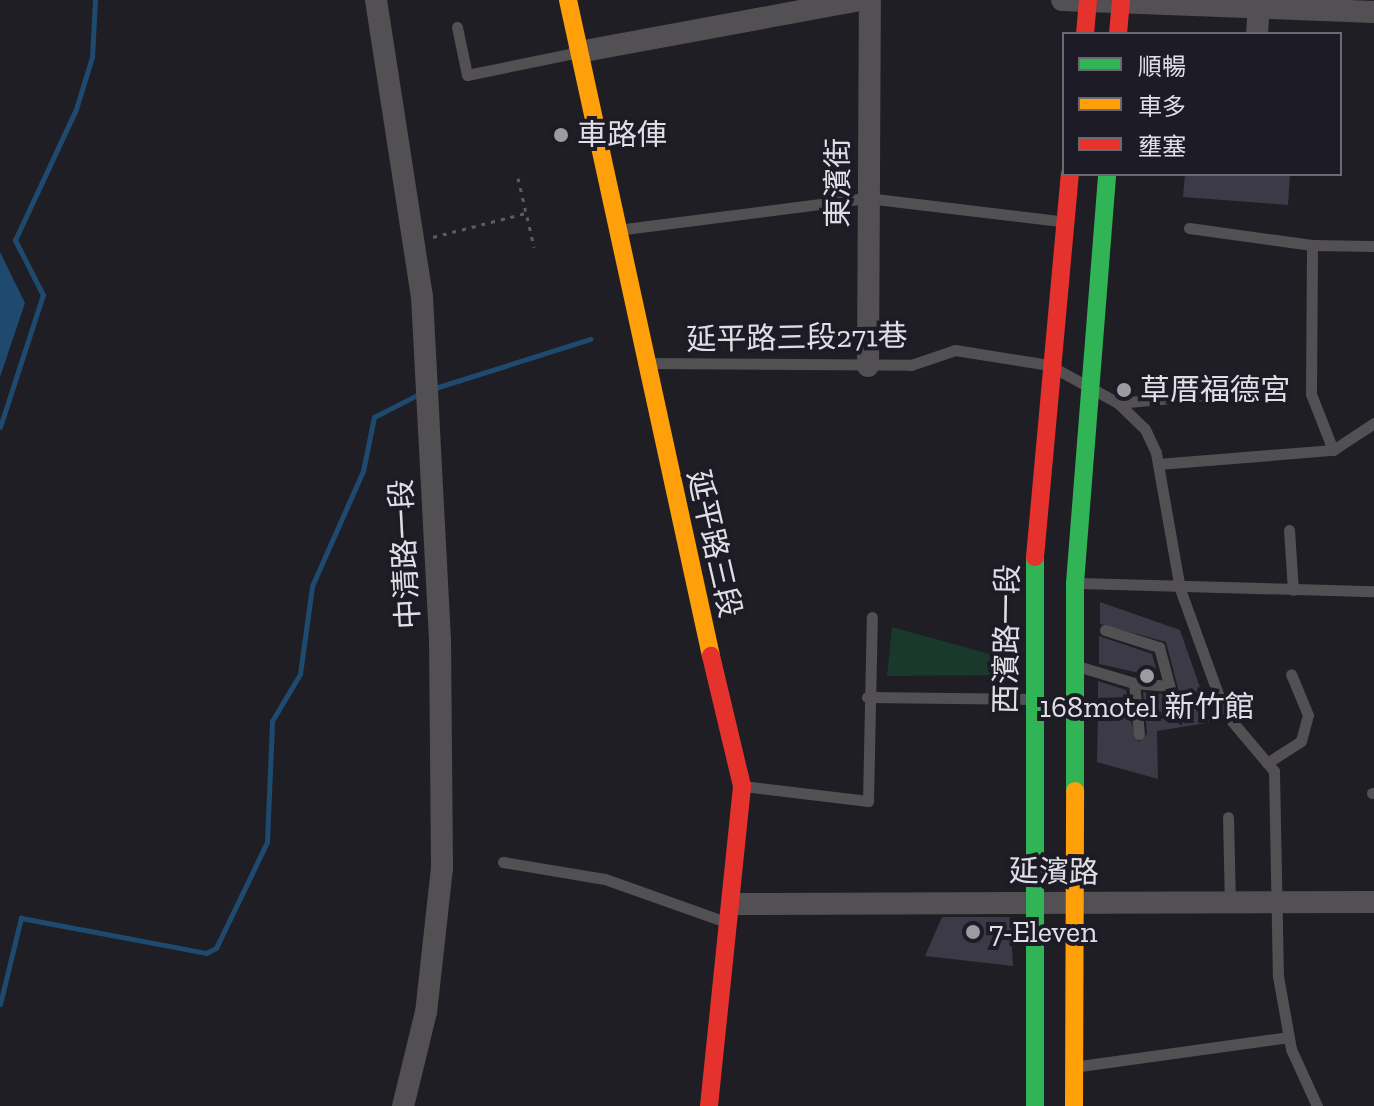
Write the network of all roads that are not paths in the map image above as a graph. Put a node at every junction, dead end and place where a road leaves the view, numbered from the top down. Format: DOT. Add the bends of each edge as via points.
graph roads {
  1 [pos="376,0"];
  2 [pos="568,0"];
  3 [pos="860,0"];
  4 [pos="870,0"];
  5 [pos="1062,0"];
  6 [pos="1121,0"];
  7 [pos="1088,1"];
  8 [pos="794,7"];
  9 [pos="1259,7"];
  10 [pos="1374,12"];
  11 [pos="457,27"];
  12 [pos="1085,32"];
  13 [pos="1118,32"];
  14 [pos="1257,32"];
  15 [pos="579,52"];
  16 [pos="1070,176"];
  17 [pos="1107,176"];
  18 [pos="867,198"];
  19 [pos="1065,221"];
  20 [pos="1189,228"];
  21 [pos="615,230"];
  22 [pos="1312,245"];
  23 [pos="1374,246"];
  24 [pos="642,363"];
  25 [pos="1049,365"];
  26 [pos="868,366"];
  27 [pos="1087,389"];
  28 [pos="1203,395"];
  29 [pos="1118,403"];
  30 [pos="1374,423"];
  31 [pos="1333,450"];
  32 [pos="1158,464"];
  33 [pos="1289,530"];
  34 [pos="1075,583"];
  35 [pos="1180,589"];
  36 [pos="1293,590"];
  37 [pos="1374,591"];
  38 [pos="872,617"];
  39 [pos="1105,630"];
  40 [pos="1075,665"];
  41 [pos="1291,674"];
  42 [pos="1134,683"];
  43 [pos="1169,686"];
  44 [pos="867,697"];
  45 [pos="1034,699"];
  46 [pos="1136,705"];
  47 [pos="1074,707"];
  48 [pos="1177,714"];
  49 [pos="1139,734"];
  50 [pos="1267,763"];
  51 [pos="742,786"];
  52 [pos="1228,817"];
  53 [pos="503,862"];
  54 [pos="1035,900"];
  55 [pos="1230,902"];
  56 [pos="1273,902"];
  57 [pos="1374,902"];
  58 [pos="1073,903"];
  59 [pos="731,914"];
  60 [pos="1289,1037"];
  61 [pos="1075,1067"];
  62 [pos="403,1106"];
  63 [pos="709,1106"];
  64 [pos="1035,1106"];
  65 [pos="1074,1106"];
  66 [pos="1317,1106"];
  1 -- 62 [label="street, 中清路一段" via="413,241 427,392 442,868 426,1012"];
  2 -- 15 [label="main road, 延平路三段"];
  3 -- 8 [label="street"];
  4 -- 18 [label="street, 東濱街"];
  5 -- 7 [label="street"];
  6 -- 7 [label="street"];
  6 -- 9 [label="street"];
  6 -- 13 [label="main road"];
  7 -- 12 [label="main road"];
  8 -- 15 [label="street"];
  9 -- 10 [label="street"];
  9 -- 14 [label="street"];
  11 -- 15 [label="lane" via="467,75"];
  15 -- 21 [label="main road, 延平路三段"];
  16 -- 19 [label="main road, 西濱路一段"];
  17 -- 27 [label="main road"];
  18 -- 19 [label="lane"];
  18 -- 21 [label="lane"];
  18 -- 26 [label="street, 東濱街"];
  19 -- 25 [label="main road, 西濱路一段"];
  20 -- 22 [label="lane"];
  21 -- 24 [label="main road, 延平路三段"];
  22 -- 23 [label="lane"];
  22 -- 31 [label="lane" via="1311,394"];
  24 -- 26 [label="lane, 延平路三段271巷"];
  24 -- 51 [label="main road, 延平路三段"];
  25 -- 26 [label="lane, 延平路三段271巷" via="955,350 911,365"];
  25 -- 27 [label="lane, 延平路三段271巷"];
  25 -- 45 [label="main road, 西濱路一段"];
  27 -- 29 [label="lane, 延平路三段271巷"];
  27 -- 34 [label="main road"];
  28 -- 29 [label="lane"];
  29 -- 32 [label="lane" via="1145,429"];
  30 -- 31 [label="lane"];
  31 -- 32 [label="lane"];
  32 -- 35 [label="lane"];
  33 -- 36 [label="lane"];
  34 -- 35 [label="lane"];
  34 -- 40 [label="main road"];
  35 -- 36 [label="lane"];
  35 -- 50 [label="lane" via="1225,713"];
  36 -- 37 [label="lane"];
  38 -- 44 [label="lane"];
  39 -- 43 [label="lane" via="1159,647"];
  40 -- 42 [label="lane"];
  40 -- 47 [label="main road"];
  41 -- 50 [label="lane" via="1308,715 1301,741"];
  42 -- 43 [label="lane"];
  42 -- 46 [label="lane"];
  43 -- 48 [label="lane"];
  44 -- 45 [label="lane"];
  44 -- 51 [label="lane" via="868,801"];
  45 -- 54 [label="main road, 西濱路一段"];
  46 -- 47 [label="lane"];
  46 -- 49 [label="lane"];
  47 -- 58 [label="main road"];
  50 -- 56 [label="lane" via="1274,771"];
  51 -- 59 [label="main road, 延平路三段"];
  52 -- 55 [label="lane"];
  53 -- 59 [label="lane" via="605,879"];
  54 -- 58 [label="street, 延濱路"];
  54 -- 59 [label="street, 延濱路"];
  54 -- 64 [label="main road, 西濱路一段"];
  55 -- 56 [label="street, 延濱路"];
  55 -- 58 [label="street, 延濱路"];
  56 -- 57 [label="street, 延濱路"];
  56 -- 60 [label="lane"];
  58 -- 61 [label="main road"];
  59 -- 63 [label="main road, 延平路三段"];
  60 -- 61 [label="lane"];
  60 -- 66 [label="lane"];
  61 -- 65 [label="main road"];
}
